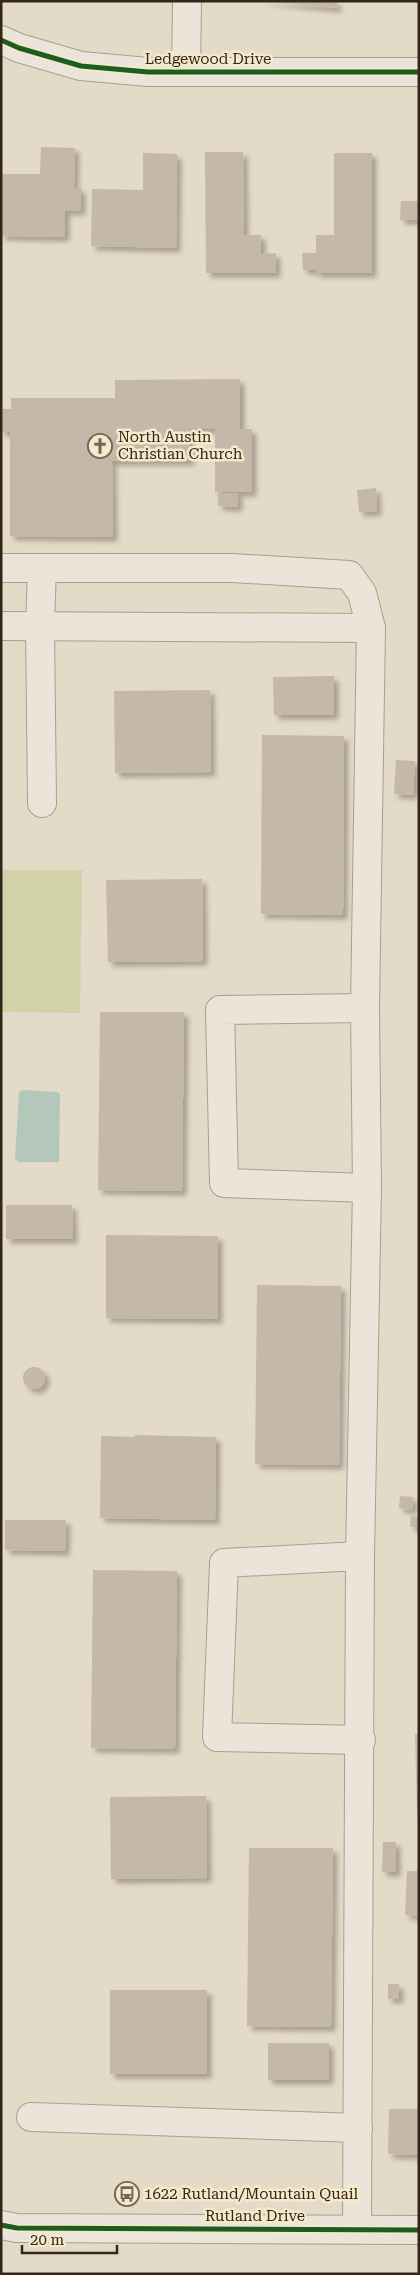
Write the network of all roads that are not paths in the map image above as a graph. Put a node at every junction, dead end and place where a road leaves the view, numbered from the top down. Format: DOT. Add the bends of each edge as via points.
graph roads {
  1 [pos="187,1"];
  2 [pos="1,40"];
  3 [pos="186,72"];
  4 [pos="419,72"];
  5 [pos="1,568"];
  6 [pos="42,568"];
  7 [pos="1,626"];
  8 [pos="40,627"];
  9 [pos="371,628"];
  10 [pos="42,804"];
  11 [pos="365,1008"];
  12 [pos="367,1188"];
  13 [pos="360,1556"];
  14 [pos="361,1740"];
  15 [pos="31,2117"];
  16 [pos="358,2128"];
  17 [pos="1,2225"];
  18 [pos="357,2229"];
  19 [pos="419,2230"];
  1 -- 3 [label="street"];
  2 -- 3 [label="street, Ledgewood Drive" via="81,66"];
  3 -- 4 [label="street, Ledgewood Drive"];
  5 -- 6 [label="street"];
  6 -- 8 [label="street"];
  6 -- 9 [label="street" via="232,568 349,575 362,594"];
  7 -- 8 [label="street"];
  8 -- 9 [label="street"];
  8 -- 10 [label="street"];
  9 -- 11 [label="street"];
  11 -- 12 [label="street"];
  11 -- 12 [label="street" via="220,1010 224,1183"];
  12 -- 13 [label="street"];
  13 -- 14 [label="street"];
  13 -- 14 [label="street" via="224,1563 217,1737"];
  14 -- 16 [label="street"];
  15 -- 16 [label="street"];
  16 -- 18 [label="street"];
  17 -- 18 [label="street, Rutland Drive" via="17,2228"];
  18 -- 19 [label="street, Rutland Drive"];
}
